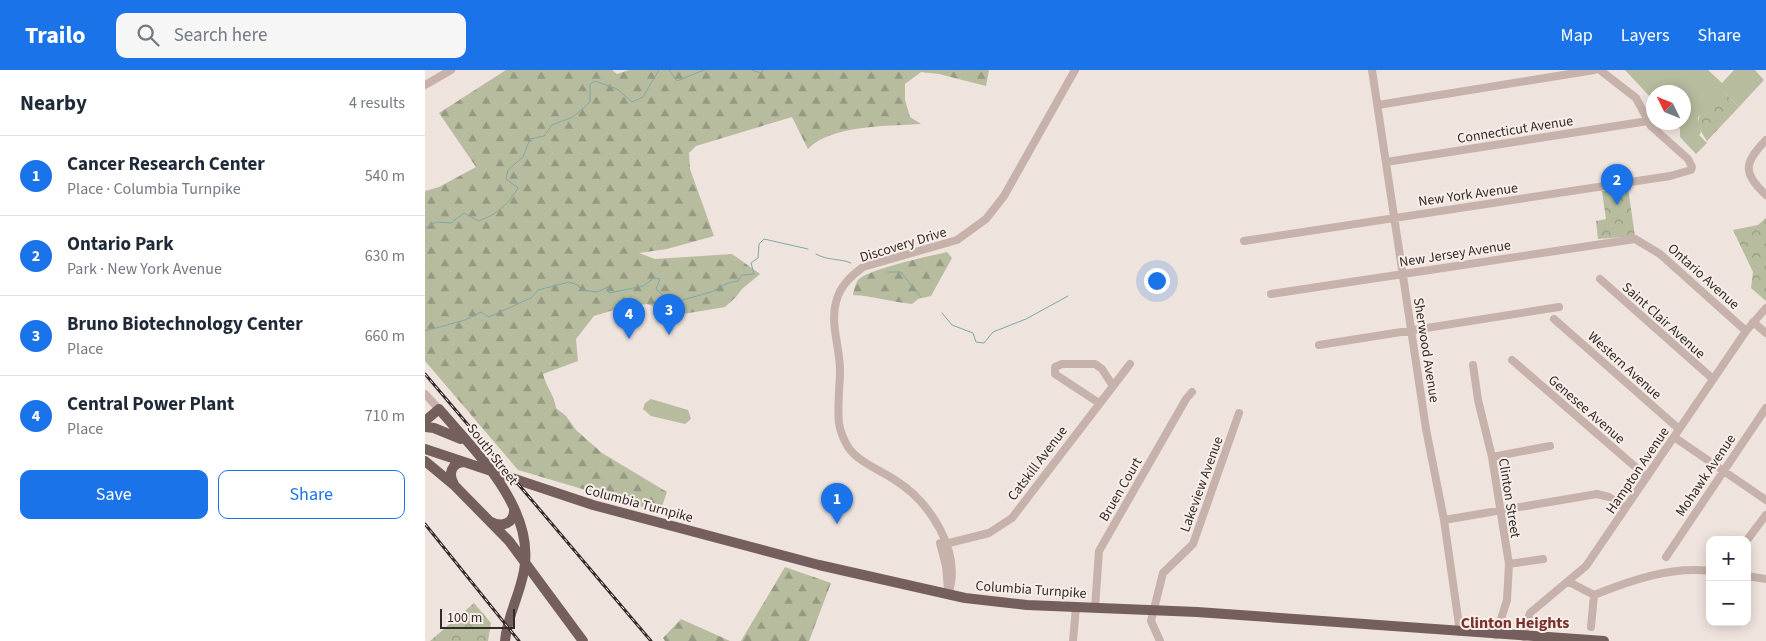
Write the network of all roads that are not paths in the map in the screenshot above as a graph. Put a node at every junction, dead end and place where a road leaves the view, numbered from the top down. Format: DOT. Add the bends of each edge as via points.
graph roads {
  1 [pos="451,70"];
  2 [pos="1075,70"];
  3 [pos="1372,70"];
  4 [pos="1594,70"];
  5 [pos="1600,70"];
  6 [pos="425,85"];
  7 [pos="1378,106"];
  8 [pos="1646,117"];
  9 [pos="1646,121"];
  10 [pos="1657,130"];
  11 [pos="1766,140"];
  12 [pos="1386,162"];
  13 [pos="1766,195"];
  14 [pos="1395,217"];
  15 [pos="1244,242"];
  16 [pos="1643,242"];
  17 [pos="1403,274"];
  18 [pos="1600,279"];
  19 [pos="1271,294"];
  20 [pos="1559,308"];
  21 [pos="1766,308"];
  22 [pos="1555,319"];
  23 [pos="1753,322"];
  24 [pos="1746,331"];
  25 [pos="1412,332"];
  26 [pos="1766,334"];
  27 [pos="1319,344"];
  28 [pos="1512,360"];
  29 [pos="1131,364"];
  30 [pos="1473,365"];
  31 [pos="1713,379"];
  32 [pos="1113,386"];
  33 [pos="1192,392"];
  34 [pos="425,394"];
  35 [pos="1099,404"];
  36 [pos="1766,408"];
  37 [pos="439,409"];
  38 [pos="1239,413"];
  39 [pos="425,422"];
  40 [pos="1679,429"];
  41 [pos="1674,437"];
  42 [pos="468,444"];
  43 [pos="1550,446"];
  44 [pos="427,449"];
  45 [pos="1492,457"];
  46 [pos="425,461"];
  47 [pos="468,464"];
  48 [pos="1723,470"];
  49 [pos="1647,477"];
  50 [pos="455,486"];
  51 [pos="1766,500"];
  52 [pos="1625,508"];
  53 [pos="514,509"];
  54 [pos="1499,510"];
  55 [pos="1766,515"];
  56 [pos="1444,520"];
  57 [pos="490,521"];
  58 [pos="1750,536"];
  59 [pos="945,545"];
  60 [pos="1666,557"];
  61 [pos="1543,559"];
  62 [pos="525,563"];
  63 [pos="1509,564"];
  64 [pos="1706,571"];
  65 [pos="1751,577"];
  66 [pos="1766,579"];
  67 [pos="1569,582"];
  68 [pos="545,592"];
  69 [pos="948,595"];
  70 [pos="1593,595"];
  71 [pos="515,598"];
  72 [pos="1076,607"];
  73 [pos="1095,608"];
  74 [pos="1154,610"];
  75 [pos="1591,626"];
  76 [pos="1460,632"];
  77 [pos="1496,635"];
  78 [pos="1524,637"];
  79 [pos="1572,640"];
  80 [pos="505,641"];
  81 [pos="583,641"];
  82 [pos="1073,641"];
  83 [pos="1160,641"];
  84 [pos="1604,641"];
  1 -- 6 [label="street"];
  2 -- 59 [label="street, Discovery Drive" via="1004,196 985,219 957,240 863,267 851,276 836,302 839,419 845,441 854,454 915,496 933,520"];
  3 -- 7 [label="street, Sherwood Avenue"];
  4 -- 7 [label="street"];
  5 -- 8 [label="street" via="1636,98"];
  7 -- 12 [label="street, Sherwood Avenue"];
  9 -- 12 [label="street, Connecticut Avenue"];
  10 -- 14 [label="street, New York Avenue" via="1688,159 1692,167 1689,172"];
  11 -- 13 [label="street" via="1752,155 1748,172"];
  12 -- 14 [label="street, Sherwood Avenue"];
  14 -- 15 [label="street, New York Avenue"];
  14 -- 17 [label="street, Sherwood Avenue"];
  16 -- 17 [label="street, New Jersey Avenue" via="1622,240"];
  16 -- 24 [label="street, Ontario Avenue"];
  17 -- 19 [label="street, New Jersey Avenue"];
  17 -- 25 [label="street, Sherwood Avenue"];
  18 -- 31 [label="street, Saint Clair Avenue"];
  20 -- 25 [label="street"];
  21 -- 23 [label="street, Hampton Avenue"];
  22 -- 40 [label="street, Western Avenue"];
  23 -- 24 [label="street, Hampton Avenue"];
  23 -- 26 [label="street"];
  24 -- 31 [label="street, Hampton Avenue"];
  25 -- 27 [label="street"];
  25 -- 56 [label="street, Sherwood Avenue"];
  28 -- 49 [label="street, Genesee Avenue"];
  29 -- 32 [label="street, Catskill Avenue"];
  30 -- 45 [label="street, Clinton Street"];
  31 -- 40 [label="street, Hampton Avenue"];
  32 -- 35 [label="street, Catskill Avenue"];
  32 -- 35 [label="street" via="1095,364 1055,367 1059,378"];
  33 -- 73 [label="street, Bruen Court" via="1099,551"];
  34 -- 37 [label="street, South Street"];
  35 -- 59 [label="street, Catskill Avenue" via="1005,524 989,533"];
  36 -- 48 [label="street, Mohawk Avenue"];
  37 -- 39 [label="main road"];
  37 -- 42 [label="main road, South Street"];
  38 -- 74 [label="street, Lakeview Avenue" via="1196,537 1188,550 1163,573"];
  39 -- 42 [label="main road"];
  40 -- 41 [label="street, Hampton Avenue"];
  41 -- 48 [label="street"];
  41 -- 49 [label="street, Hampton Avenue"];
  42 -- 53 [label="main road, South Street" via="500,483"];
  43 -- 45 [label="street"];
  44 -- 47 [label="main road, Columbia Turnpike"];
  45 -- 54 [label="street, Clinton Street"];
  46 -- 50 [label="main road"];
  47 -- 50 [label="main road" via="456,464 451,470"];
  47 -- 69 [label="main road, Columbia Turnpike" via="593,505"];
  48 -- 51 [label="street"];
  48 -- 60 [label="street, Mohawk Avenue"];
  49 -- 52 [label="street, Hampton Avenue"];
  50 -- 57 [label="main road"];
  52 -- 54 [label="street" via="1597,494"];
  52 -- 67 [label="street, Hampton Avenue" via="1586,566"];
  53 -- 57 [label="main road" via="508,523 500,525"];
  53 -- 62 [label="main road, South Street" via="524,544"];
  54 -- 56 [label="street"];
  54 -- 63 [label="street, Clinton Street"];
  55 -- 58 [label="street"];
  56 -- 76 [label="street, Sherwood Avenue"];
  57 -- 62 [label="main road"];
  59 -- 69 [label="street, Discovery Drive" via="953,570"];
  61 -- 63 [label="street"];
  62 -- 68 [label="main road, South Street"];
  62 -- 71 [label="main road"];
  63 -- 77 [label="street, Clinton Street" via="1507,600"];
  64 -- 70 [label="street" via="1665,573"];
  65 -- 66 [label="street"];
  67 -- 70 [label="street"];
  67 -- 78 [label="street, Hampton Avenue" via="1530,613"];
  68 -- 71 [label="main road" via="529,586"];
  68 -- 81 [label="main road, South Street"];
  69 -- 72 [label="main road, Columbia Turnpike"];
  70 -- 75 [label="street"];
  71 -- 80 [label="main road"];
  72 -- 73 [label="main road, Columbia Turnpike"];
  72 -- 82 [label="street"];
  73 -- 74 [label="main road, Columbia Turnpike"];
  74 -- 76 [label="main road, Columbia Turnpike"];
  74 -- 83 [label="street, Lakeview Avenue" via="1151,621"];
  76 -- 77 [label="main road, Columbia Turnpike"];
  77 -- 78 [label="main road, Columbia Turnpike"];
  78 -- 79 [label="main road, Columbia Turnpike"];
  79 -- 84 [label="main road, Columbia Turnpike"];
}
